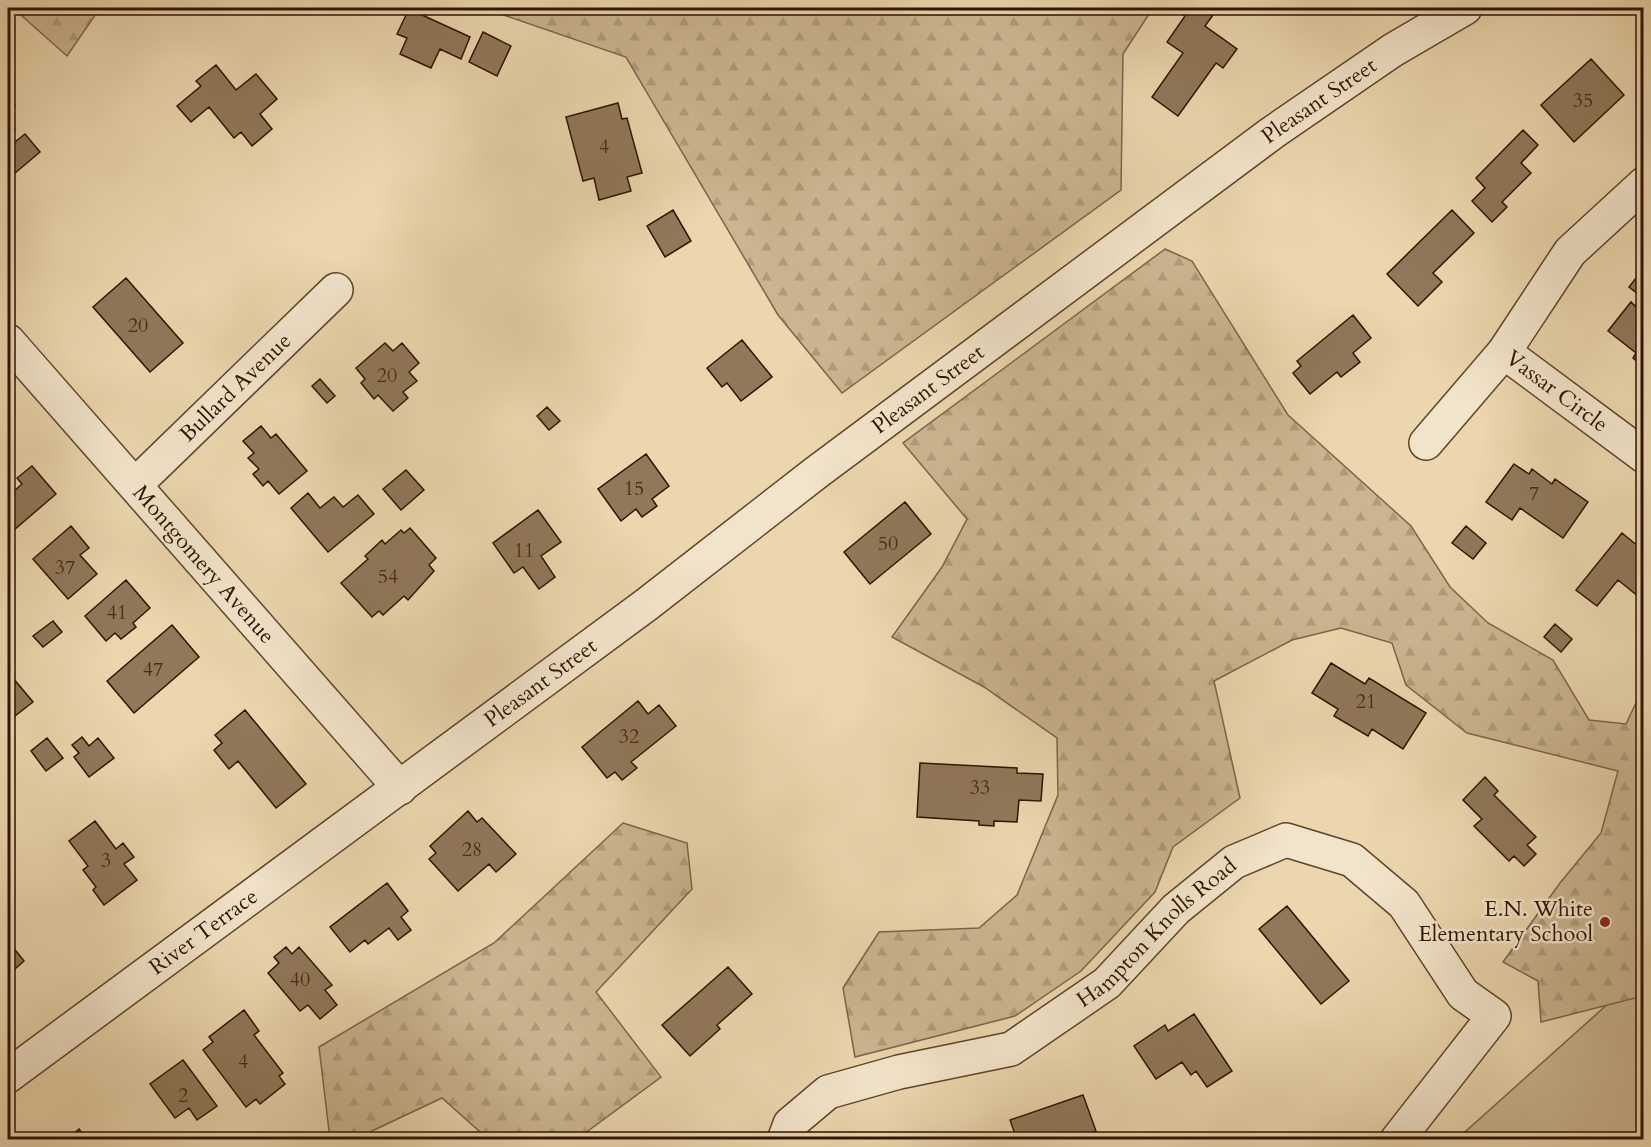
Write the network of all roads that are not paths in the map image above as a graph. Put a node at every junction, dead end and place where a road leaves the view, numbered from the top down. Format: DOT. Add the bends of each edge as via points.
graph roads {
  1 [pos="1465,8"];
  2 [pos="1644,184"];
  3 [pos="336,290"];
  4 [pos="8,341"];
  5 [pos="1504,352"];
  6 [pos="1426,443"];
  7 [pos="1644,456"];
  8 [pos="135,485"];
  9 [pos="400,788"];
  10 [pos="8,1076"];
  11 [pos="784,1140"];
  12 [pos="1398,1140"];
  1 -- 9 [label="street, Pleasant Street" via="1393,50 1272,133"];
  2 -- 5 [label="street, Vassar Circle" via="1570,252"];
  3 -- 8 [label="street, Bullard Avenue"];
  4 -- 8 [label="street, Montgomery Avenue"];
  5 -- 6 [label="street"];
  5 -- 7 [label="street, Vassar Circle"];
  8 -- 9 [label="street, Montgomery Avenue"];
  9 -- 10 [label="street, River Terrace"];
  11 -- 12 [label="street, Hampton Knolls Road" via="790,1124 828,1092 899,1072 1011,1049 1107,983 1176,909 1234,861 1286,840 1352,860 1361,867 1404,904 1463,994 1494,1016"];
}
